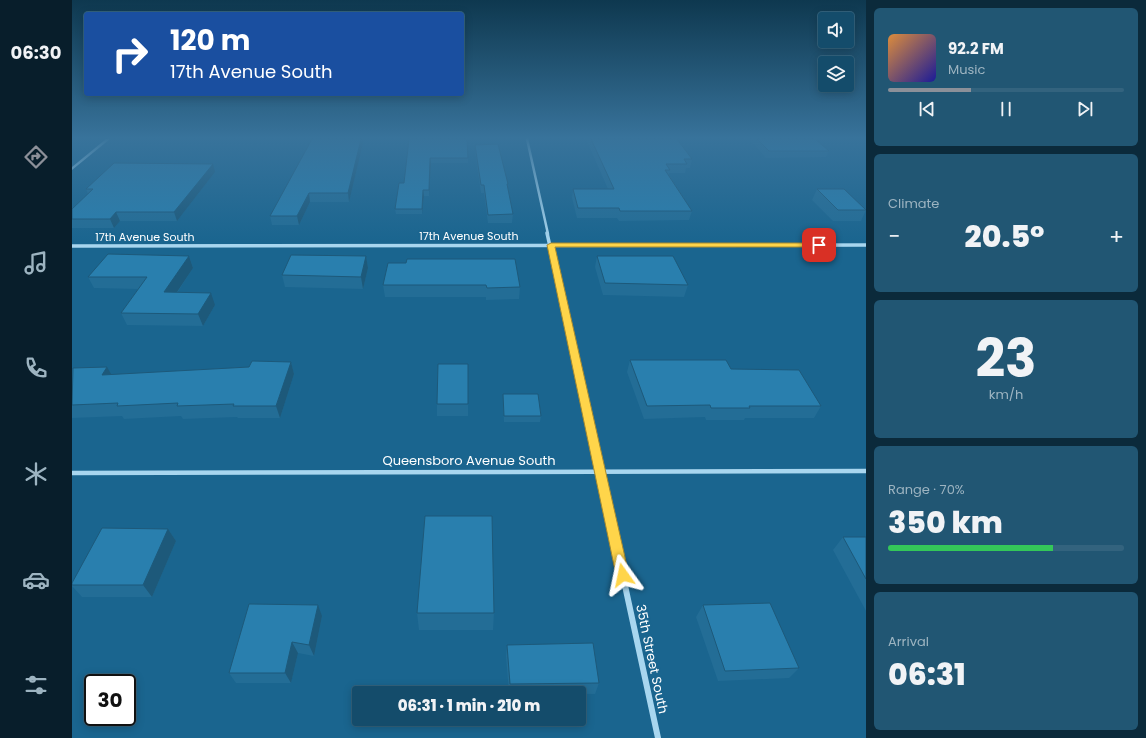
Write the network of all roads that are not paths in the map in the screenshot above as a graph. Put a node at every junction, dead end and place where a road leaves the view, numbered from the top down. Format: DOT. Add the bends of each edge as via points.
graph roads {
  1 [pos="535,173"];
  2 [pos="551,245"];
  3 [pos="866,245"];
  4 [pos="72,246"];
  5 [pos="600,470"];
  6 [pos="866,471"];
  7 [pos="72,473"];
  8 [pos="658,738"];
  1 -- 2 [label="street, 35th Street South"];
  2 -- 3 [label="street, 17th Avenue South"];
  2 -- 4 [label="street, 17th Avenue South"];
  2 -- 5 [label="street, 35th Street South"];
  5 -- 6 [label="street, Queensboro Avenue South"];
  5 -- 7 [label="street, Queensboro Avenue South"];
  5 -- 8 [label="street, 35th Street South"];
}
